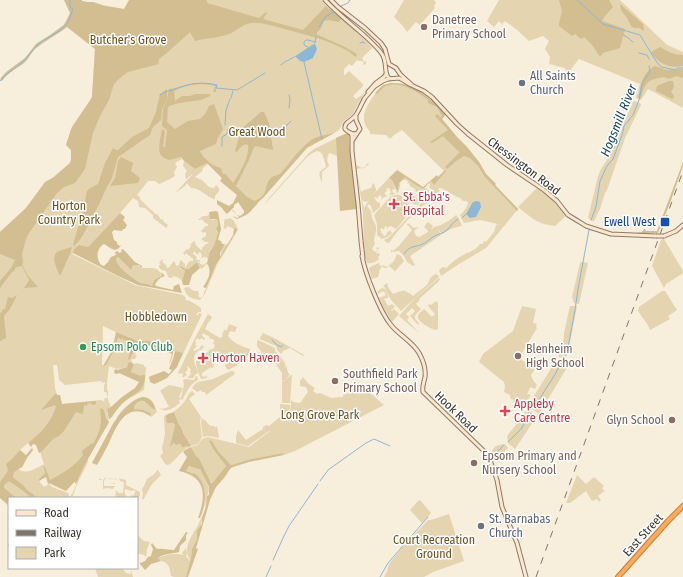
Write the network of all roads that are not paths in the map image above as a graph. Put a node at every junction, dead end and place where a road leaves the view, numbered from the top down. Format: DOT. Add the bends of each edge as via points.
graph roads {
  1 [pos="325,0"];
  2 [pos="331,0"];
  3 [pos="392,67"];
  4 [pos="386,72"];
  5 [pos="398,72"];
  6 [pos="394,79"];
  7 [pos="412,85"];
  8 [pos="364,99"];
  9 [pos="356,114"];
  10 [pos="348,122"];
  11 [pos="358,126"];
  12 [pos="351,133"];
  13 [pos="357,133"];
  14 [pos="352,141"];
  15 [pos="683,225"];
  16 [pos="683,506"];
  17 [pos="526,577"];
  18 [pos="618,577"];
  1 -- 4 [label="main road" via="381,52 385,58"];
  2 -- 3 [label="main road, Chessington Road" via="378,39"];
  3 -- 4 [label="main road"];
  3 -- 5 [label="main road, Chessington Road"];
  4 -- 6 [label="main road, Chessington Road" via="387,77"];
  4 -- 8 [label="main road" via="384,78 372,86"];
  5 -- 6 [label="main road"];
  5 -- 7 [label="main road, Chessington Road"];
  6 -- 7 [label="main road, Chessington Road" via="401,79"];
  6 -- 8 [label="main road" via="385,80"];
  7 -- 15 [label="main road, Chessington Road, bridge" via="430,96 468,134 544,190 568,214 586,226 612,234 664,236"];
  8 -- 9 [label="main road"];
  9 -- 10 [label="main road"];
  9 -- 11 [label="main road"];
  10 -- 11 [label="main road" via="354,122"];
  10 -- 12 [label="main road" via="345,128"];
  11 -- 13 [label="main road" via="360,129"];
  12 -- 13 [label="main road"];
  12 -- 14 [label="main road, Hook Road"];
  13 -- 14 [label="main road"];
  14 -- 17 [label="main road, Hook Road" via="362,256 374,292 388,320 416,348 422,358 425,371 423,392 487,454"];
  16 -- 18 [label="highway, East Street"];
}
